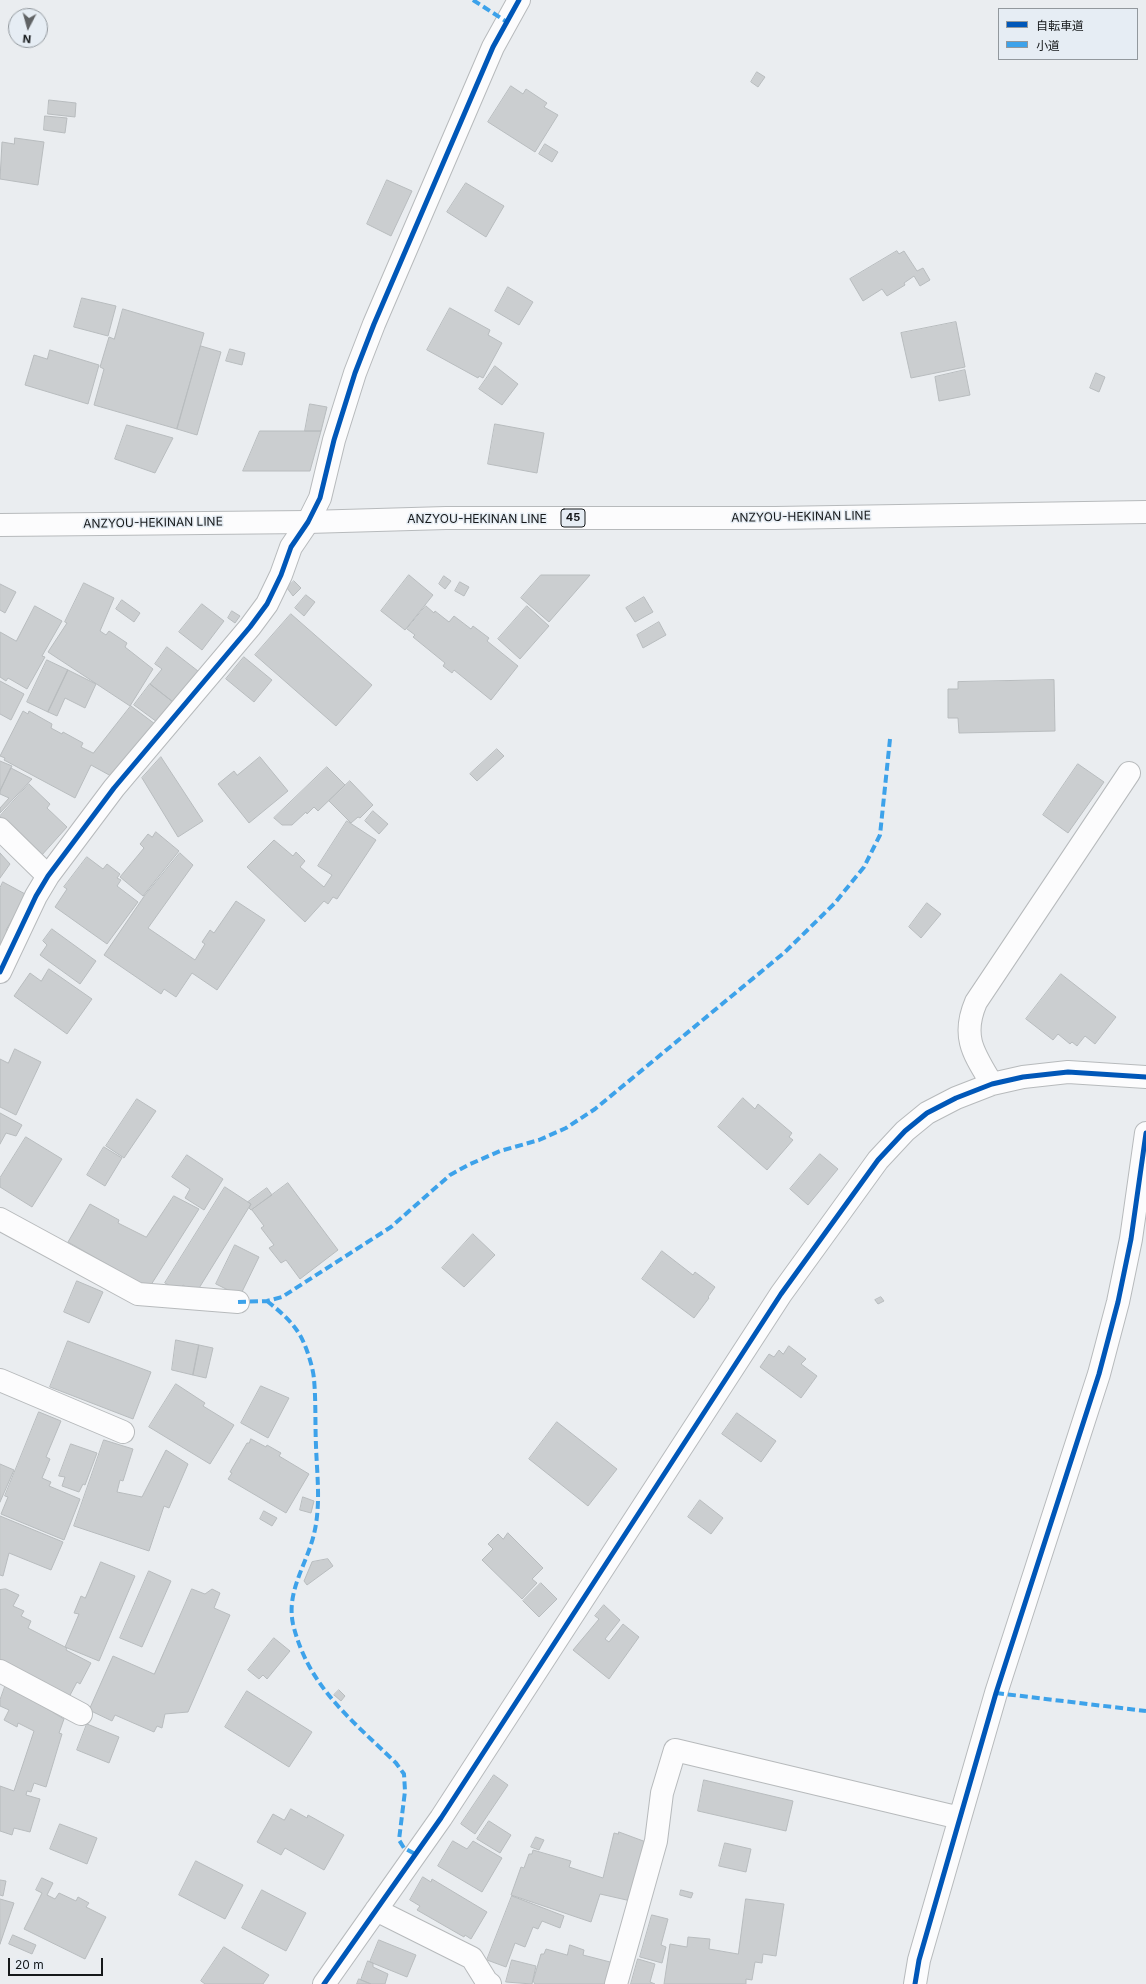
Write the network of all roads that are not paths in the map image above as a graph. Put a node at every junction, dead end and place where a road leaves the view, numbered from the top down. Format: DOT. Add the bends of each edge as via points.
graph roads {
  1 [pos="519,0"];
  2 [pos="1146,512"];
  3 [pos="308,522"];
  4 [pos="0,525"];
  5 [pos="1129,773"];
  6 [pos="0,828"];
  7 [pos="48,876"];
  8 [pos="0,972"];
  9 [pos="1146,1077"];
  10 [pos="992,1084"];
  11 [pos="1146,1133"];
  12 [pos="0,1219"];
  13 [pos="238,1302"];
  14 [pos="0,1380"];
  15 [pos="123,1432"];
  16 [pos="0,1671"];
  17 [pos="81,1714"];
  18 [pos="960,1818"];
  19 [pos="376,1910"];
  20 [pos="324,1984"];
  21 [pos="490,1984"];
  22 [pos="616,1984"];
  23 [pos="915,1984"];
  1 -- 3 [label="street" via="493,47 374,324 341,418 320,498"];
  2 -- 3 [label="street, ANZYOU-HEKINAN LINE / 45" via="775,518 446,518"];
  3 -- 4 [label="street, ANZYOU-HEKINAN LINE / 45"];
  3 -- 7 [label="street" via="291,546 267,604 114,788"];
  5 -- 10 [label="street" via="976,1002 969,1019 970,1037 975,1055"];
  6 -- 7 [label="street"];
  7 -- 8 [label="street"];
  9 -- 10 [label="street" via="1068,1072 1023,1077"];
  10 -- 19 [label="street" via="927,1113 878,1160 781,1294 441,1818"];
  11 -- 18 [label="street" via="1131,1239 1099,1374 996,1693"];
  12 -- 13 [label="street" via="138,1294"];
  14 -- 15 [label="street"];
  16 -- 17 [label="street"];
  18 -- 22 [label="street" via="675,1750 662,1793 656,1841"];
  18 -- 23 [label="street" via="919,1960"];
  19 -- 20 [label="street"];
  19 -- 21 [label="street" via="472,1958"];
}
